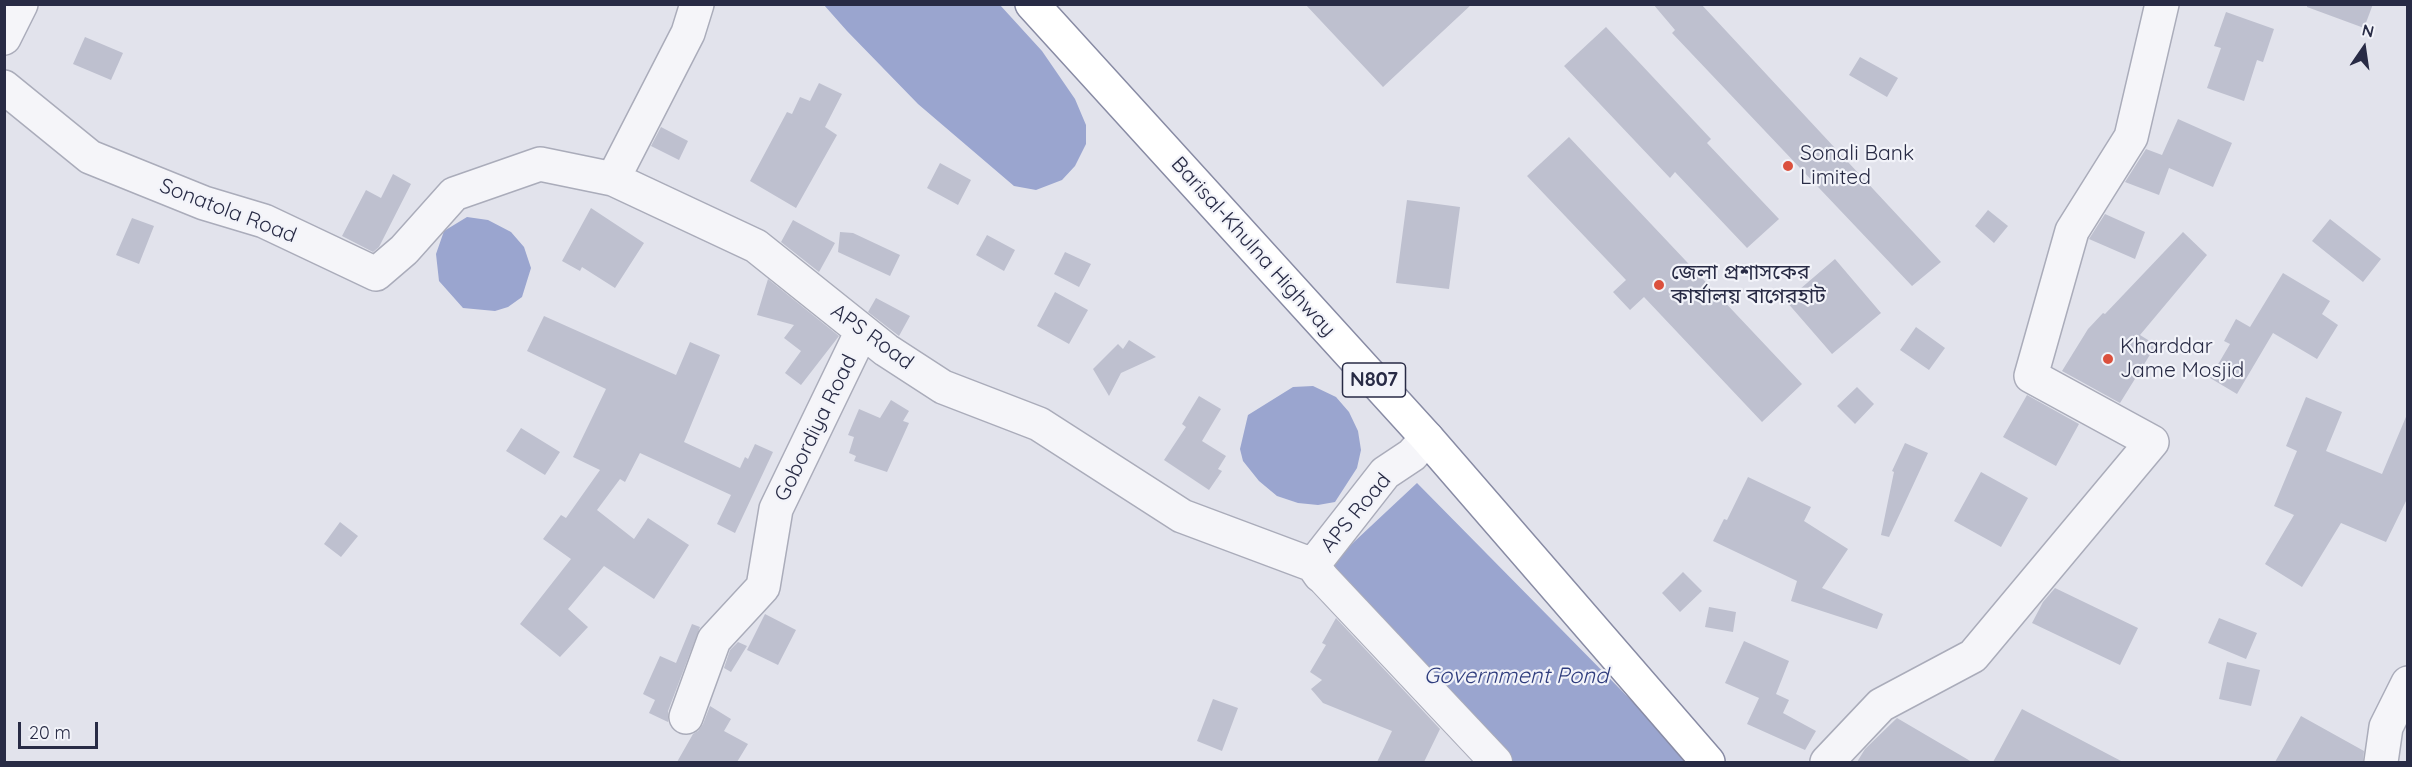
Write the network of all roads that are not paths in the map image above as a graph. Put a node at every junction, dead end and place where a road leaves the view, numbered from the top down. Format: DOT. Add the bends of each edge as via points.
graph roads {
  1 [pos="21,4"];
  2 [pos="697,4"];
  3 [pos="1032,4"];
  4 [pos="2162,4"];
  5 [pos="4,38"];
  6 [pos="4,87"];
  7 [pos="613,178"];
  8 [pos="862,331"];
  9 [pos="1427,438"];
  10 [pos="1316,570"];
  11 [pos="2408,683"];
  12 [pos="686,717"];
  13 [pos="1496,762"];
  14 [pos="1708,762"];
  15 [pos="1827,762"];
  16 [pos="2381,762"];
  1 -- 5 [label="street"];
  2 -- 7 [label="street" via="688,33"];
  3 -- 9 [label="highway, Barisal-Khulna Highway / N807"];
  4 -- 15 [label="street" via="2131,137 2072,231 2031,376 2152,442 1973,656 1881,705"];
  6 -- 7 [label="street, Sonatola Road" via="90,157 204,203 264,220 376,274 404,250 454,194 540,164"];
  7 -- 8 [label="street, APS Road" via="756,246"];
  8 -- 10 [label="street, APS Road" via="943,387 1039,424 1182,516"];
  8 -- 12 [label="street, Gobordiya Road" via="776,509 763,587 714,640"];
  9 -- 10 [label="street, APS Road" via="1412,455 1385,473"];
  9 -- 14 [label="highway, Barisal-Khulna Highway / N807"];
  10 -- 13 [label="street"];
  11 -- 16 [label="street" via="2386,727"];
}
